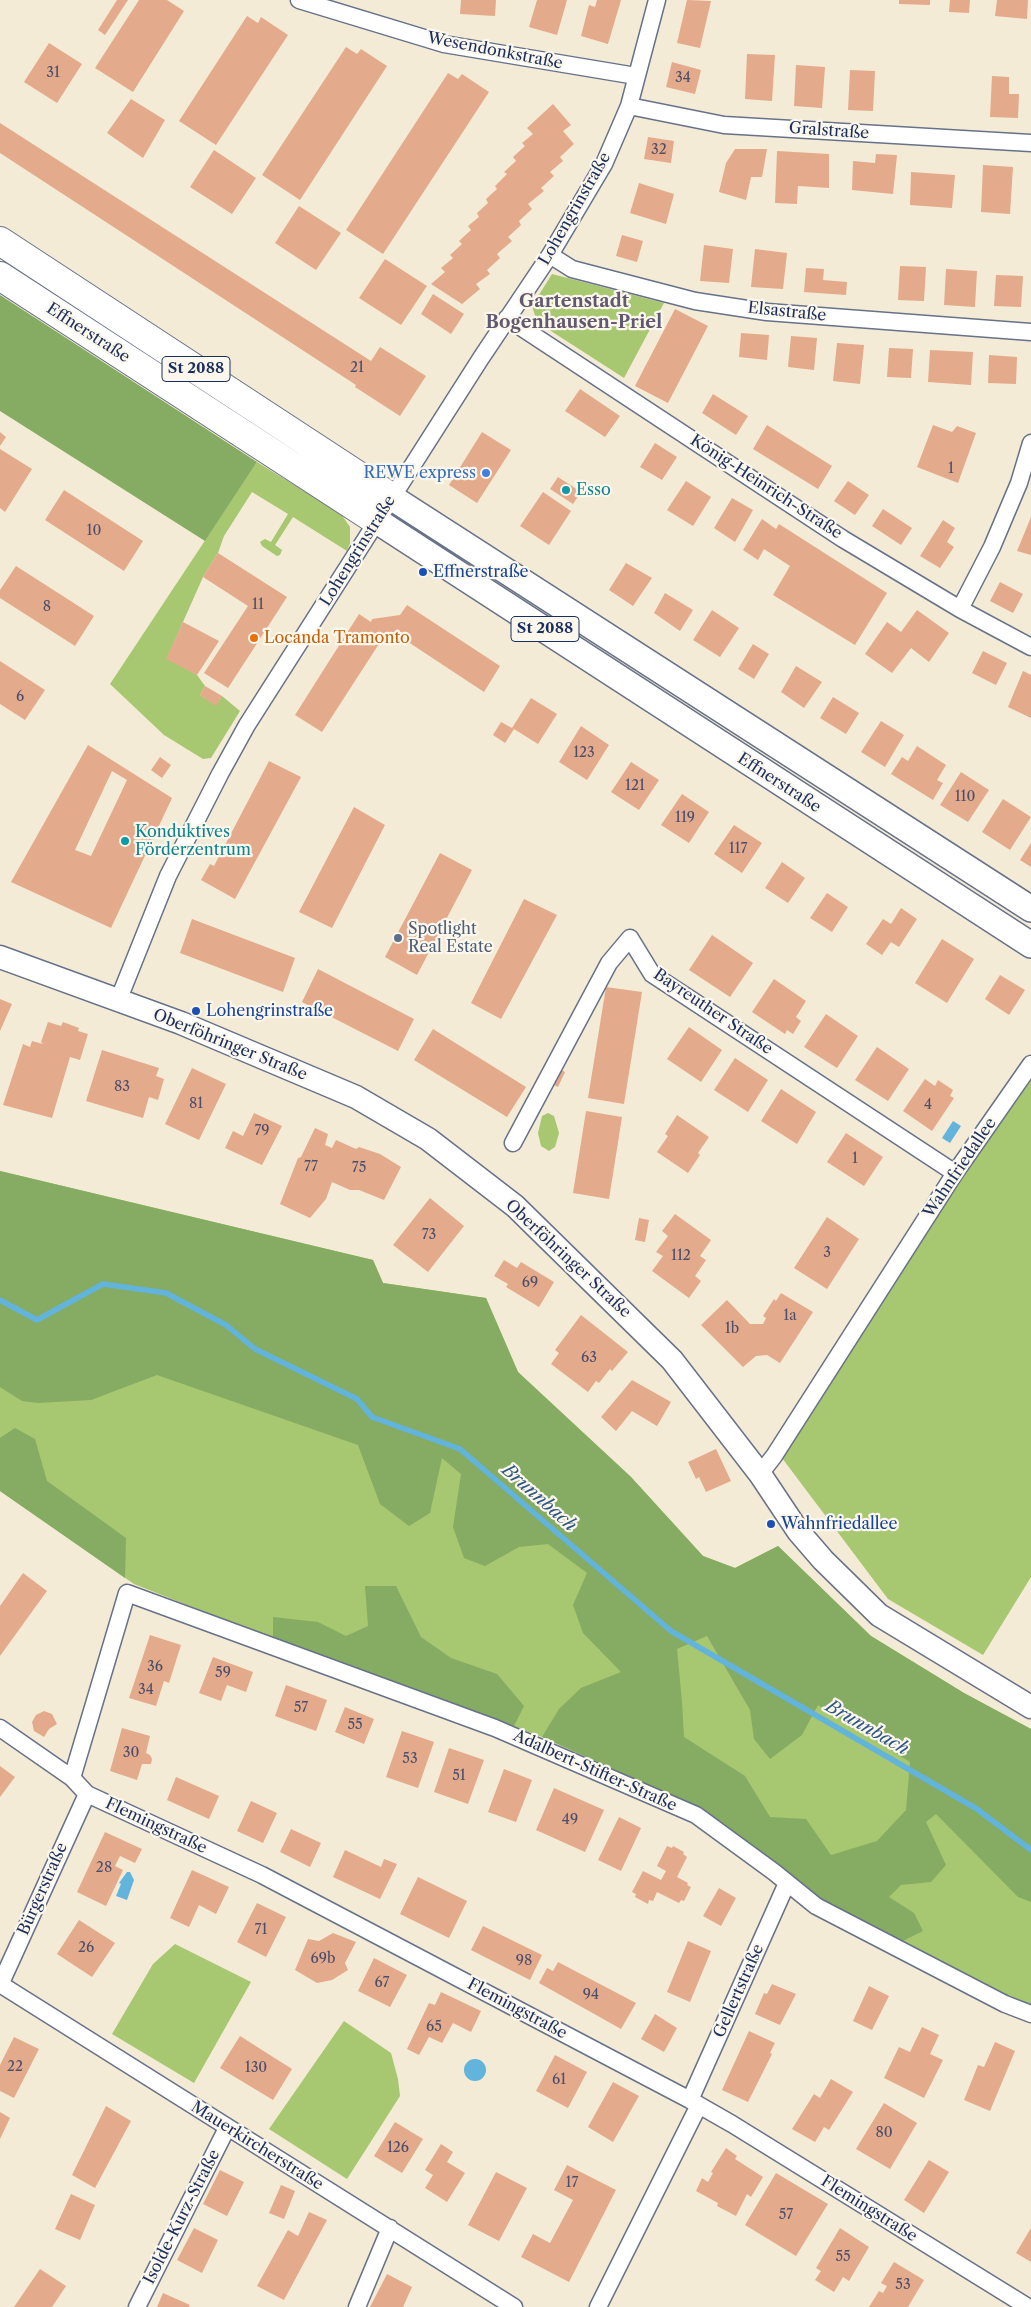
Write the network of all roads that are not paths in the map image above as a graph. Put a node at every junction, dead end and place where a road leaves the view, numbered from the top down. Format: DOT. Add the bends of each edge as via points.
graph roads {
  1 [pos="299,0"];
  2 [pos="657,0"];
  3 [pos="636,76"];
  4 [pos="628,106"];
  5 [pos="1031,143"];
  6 [pos="0,241"];
  7 [pos="550,255"];
  8 [pos="0,276"];
  9 [pos="507,318"];
  10 [pos="1031,332"];
  11 [pos="1031,443"];
  12 [pos="391,497"];
  13 [pos="377,521"];
  14 [pos="960,609"];
  15 [pos="1031,647"];
  16 [pos="1031,909"];
  17 [pos="1031,945"];
  18 [pos="0,957"];
  19 [pos="118,1000"];
  20 [pos="1031,1064"];
  21 [pos="513,1143"];
  22 [pos="955,1173"];
  23 [pos="760,1474"];
  24 [pos="1031,1707"];
  25 [pos="0,1728"];
  26 [pos="72,1778"];
  27 [pos="87,1794"];
  28 [pos="787,1883"];
  29 [pos="0,1984"];
  30 [pos="1031,2014"];
  31 [pos="695,2103"];
  32 [pos="227,2128"];
  33 [pos="390,2228"];
  34 [pos="137,2307"];
  35 [pos="357,2307"];
  36 [pos="514,2307"];
  37 [pos="598,2307"];
  38 [pos="1028,2307"];
  1 -- 3 [label="street, Wesendonkstraße" via="444,44"];
  2 -- 3 [label="street, Lohengrinstraße"];
  3 -- 4 [label="street, Lohengrinstraße"];
  4 -- 5 [label="street, Gralstraße" via="724,125"];
  4 -- 7 [label="street, Lohengrinstraße" via="604,164"];
  6 -- 12 [label="highway, Effnerstraße / St 2088"];
  7 -- 9 [label="street, Lohengrinstraße"];
  7 -- 10 [label="street, Elsastraße" via="572,269 695,301 767,312"];
  8 -- 13 [label="highway, Effnerstraße / St 2088"];
  9 -- 12 [label="street, Lohengrinstraße"];
  9 -- 14 [label="street, König-Heinrich-Straße" via="844,538"];
  11 -- 14 [label="street" via="1019,483 992,547"];
  12 -- 13 [label="street, Lohengrinstraße"];
  12 -- 16 [label="main road, Effnerstraße / St 2088"];
  13 -- 17 [label="main road, Effnerstraße / St 2088"];
  13 -- 19 [label="street, Lohengrinstraße" via="247,725 220,774 168,876"];
  14 -- 15 [label="street, König-Heinrich-Straße"];
  18 -- 19 [label="main road, Oberföhringer Straße"];
  19 -- 23 [label="main road, Oberföhringer Straße" via="356,1097 428,1139 514,1206 672,1360"];
  20 -- 22 [label="street, Wahnfriedallee"];
  21 -- 22 [label="street, Bayreuther Straße" via="609,963 630,938 652,974"];
  22 -- 23 [label="street, Wahnfriedallee"];
  23 -- 24 [label="main road, Oberföhringer Straße" via="811,1546 879,1615"];
  25 -- 26 [label="street, Flemingstraße"];
  26 -- 27 [label="street, Flemingstraße"];
  26 -- 28 [label="street, Adalbert-Stifter-Straße" via="127,1593 495,1728 696,1815"];
  27 -- 29 [label="street, Bürgerstraße"];
  27 -- 31 [label="street, Flemingstraße" via="262,1875"];
  28 -- 30 [label="street, Adalbert-Stifter-Straße" via="816,1906 1005,2004"];
  28 -- 31 [label="street, Gellertstraße"];
  29 -- 32 [label="street, Mauerkircherstraße"];
  31 -- 37 [label="street, Gellertstraße"];
  31 -- 38 [label="street, Flemingstraße"];
  32 -- 33 [label="street, Mauerkircherstraße"];
  32 -- 34 [label="street, Isolde-Kurz-Straße"];
  33 -- 35 [label="street"];
  33 -- 36 [label="street, Mauerkircherstraße"];
}
